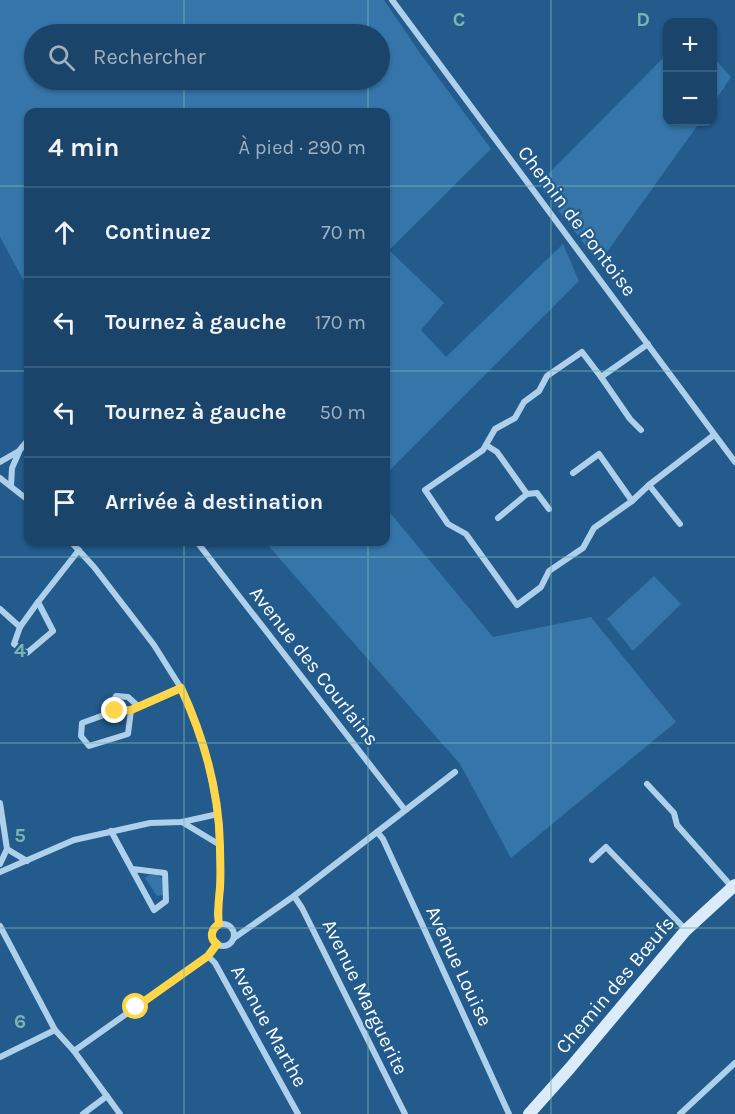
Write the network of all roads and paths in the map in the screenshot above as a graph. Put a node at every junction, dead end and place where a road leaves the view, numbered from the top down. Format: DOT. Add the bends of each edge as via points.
graph roads {
  1 [pos="392,0"];
  2 [pos="648,344"];
  3 [pos="601,377"];
  4 [pos="642,430"];
  5 [pos="714,435"];
  6 [pos="24,445"];
  7 [pos="486,445"];
  8 [pos="19,451"];
  9 [pos="0,462"];
  10 [pos="735,462"];
  11 [pos="573,473"];
  12 [pos="0,478"];
  13 [pos="649,485"];
  14 [pos="10,486"];
  15 [pos="527,494"];
  16 [pos="24,497"];
  17 [pos="632,501"];
  18 [pos="549,509"];
  19 [pos="498,518"];
  20 [pos="680,524"];
  21 [pos="75,546"];
  22 [pos="200,546"];
  23 [pos="79,550"];
  24 [pos="38,602"];
  25 [pos="0,609"];
  26 [pos="20,627"];
  27 [pos="181,688"];
  28 [pos="138,706"];
  29 [pos="131,710"];
  30 [pos="107,714"];
  31 [pos="456,772"];
  32 [pos="647,784"];
  33 [pos="0,803"];
  34 [pos="405,810"];
  35 [pos="218,814"];
  36 [pos="182,822"];
  37 [pos="111,831"];
  38 [pos="377,832"];
  39 [pos="220,844"];
  40 [pos="7,849"];
  41 [pos="592,860"];
  42 [pos="27,861"];
  43 [pos="0,864"];
  44 [pos="132,869"];
  45 [pos="0,872"];
  46 [pos="734,886"];
  47 [pos="294,896"];
  48 [pos="219,924"];
  49 [pos="0,926"];
  50 [pos="686,930"];
  51 [pos="234,938"];
  52 [pos="217,944"];
  53 [pos="208,956"];
  54 [pos="56,1030"];
  55 [pos="74,1051"];
  56 [pos="0,1057"];
  57 [pos="735,1063"];
  58 [pos="107,1096"];
  59 [pos="83,1114"];
  60 [pos="120,1114"];
  61 [pos="298,1114"];
  62 [pos="405,1114"];
  63 [pos="509,1114"];
  64 [pos="529,1114"];
  65 [pos="680,1114"];
  1 -- 2 [label="street, Chemin de Pontoise"];
  2 -- 3 [label="street"];
  2 -- 5 [label="street, Chemin de Pontoise"];
  3 -- 4 [label="street"];
  3 -- 7 [label="street" via="582,352 547,376 539,391 524,402 515,418 495,429"];
  5 -- 10 [label="street, Chemin de Pontoise"];
  5 -- 13 [label="street"];
  6 -- 8 [label="street"];
  7 -- 15 [label="street" via="496,452"];
  7 -- 17 [label="street" via="425,490 448,524 466,534 517,605 541,587 549,571 583,548 594,528"];
  8 -- 9 [label="street"];
  8 -- 14 [label="street"];
  11 -- 17 [label="street" via="599,454"];
  12 -- 14 [label="street"];
  13 -- 17 [label="street"];
  13 -- 20 [label="street"];
  14 -- 16 [label="street"];
  15 -- 18 [label="street" via="537,493"];
  15 -- 19 [label="street"];
  21 -- 23 [label="street"];
  22 -- 34 [label="street, Avenue des Courlains"];
  23 -- 24 [label="street"];
  23 -- 27 [label="street" via="154,645"];
  24 -- 26 [label="street"];
  24 -- 26 [label="street" via="53,632 27,653 14,644"];
  25 -- 26 [label="street"];
  27 -- 28 [label="street"];
  27 -- 35 [label="street" via="206,753"];
  28 -- 29 [label="street"];
  28 -- 30 [label="street" via="128,697 116,696"];
  29 -- 30 [label="street"];
  29 -- 30 [label="street" via="128,734 89,746 81,736 82,723"];
  31 -- 34 [label="street"];
  32 -- 46 [label="street" via="674,813 677,825"];
  33 -- 40 [label="street"];
  34 -- 38 [label="street"];
  35 -- 36 [label="street"];
  35 -- 39 [label="street"];
  36 -- 37 [label="street" via="150,823"];
  36 -- 39 [label="street"];
  37 -- 42 [label="street" via="74,840"];
  37 -- 44 [label="street"];
  38 -- 47 [label="street"];
  38 -- 63 [label="street, Avenue Louise"];
  39 -- 48 [label="street"];
  40 -- 42 [label="street"];
  40 -- 43 [label="street"];
  41 -- 50 [label="street" via="606,847"];
  42 -- 45 [label="street"];
  44 -- 44 [label="street" via="154,910 166,901 165,873"];
  46 -- 50 [label="street, Chemin des Bœufs"];
  47 -- 51 [label="street"];
  47 -- 62 [label="street, Avenue Marguerite"];
  48 -- 51 [label="street" via="229,926"];
  48 -- 52 [label="street" via="212,935"];
  49 -- 54 [label="street"];
  50 -- 64 [label="street, Chemin des Bœufs"];
  51 -- 52 [label="street" via="227,946"];
  52 -- 53 [label="street"];
  53 -- 55 [label="street"];
  53 -- 61 [label="street, Avenue Marthe"];
  54 -- 55 [label="street"];
  54 -- 56 [label="street"];
  55 -- 58 [label="street"];
  57 -- 65 [label="street"];
  58 -- 59 [label="street"];
  58 -- 60 [label="street"];
}
